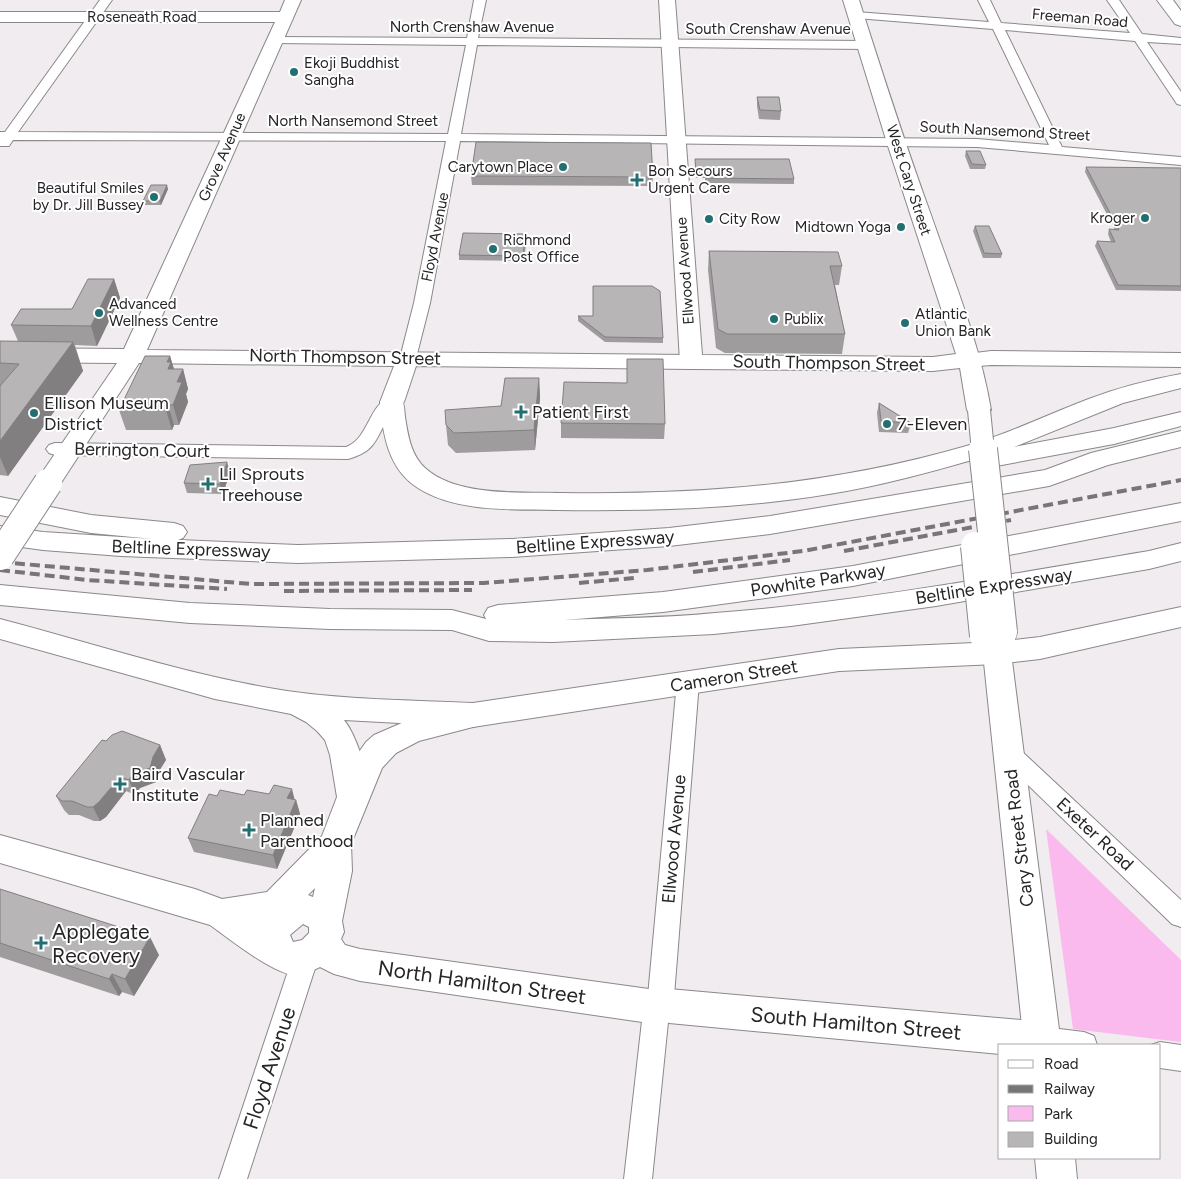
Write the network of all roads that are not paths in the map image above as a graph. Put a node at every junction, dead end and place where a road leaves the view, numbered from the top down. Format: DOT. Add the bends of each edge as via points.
graph roads {
  1 [pos="106,0"];
  2 [pos="293,0"];
  3 [pos="480,0"];
  4 [pos="667,0"];
  5 [pos="984,0"];
  6 [pos="1113,0"];
  7 [pos="1165,0"];
  8 [pos="854,8"];
  9 [pos="0,17"];
  10 [pos="92,19"];
  11 [pos="284,20"];
  12 [pos="0,22"];
  13 [pos="1181,23"];
  14 [pos="997,26"];
  15 [pos="1140,38"];
  16 [pos="274,40"];
  17 [pos="472,42"];
  18 [pos="1181,42"];
  19 [pos="669,44"];
  20 [pos="866,45"];
  21 [pos="1181,101"];
  22 [pos="4,136"];
  23 [pos="230,137"];
  24 [pos="454,138"];
  25 [pos="676,140"];
  26 [pos="896,142"];
  27 [pos="0,149"];
  28 [pos="1057,149"];
  29 [pos="1181,161"];
  30 [pos="0,355"];
  31 [pos="125,355"];
  32 [pos="408,358"];
  33 [pos="967,360"];
  34 [pos="1181,360"];
  35 [pos="691,362"];
  36 [pos="1174,382"];
  37 [pos="392,402"];
  38 [pos="1181,419"];
  39 [pos="1181,439"];
  40 [pos="63,449"];
  41 [pos="348,453"];
  42 [pos="1181,454"];
  43 [pos="871,478"];
  44 [pos="1049,478"];
  45 [pos="40,482"];
  46 [pos="0,506"];
  47 [pos="1181,512"];
  48 [pos="0,530"];
  49 [pos="0,535"];
  50 [pos="1181,552"];
  51 [pos="298,554"];
  52 [pos="0,556"];
  53 [pos="0,595"];
  54 [pos="1181,598"];
  55 [pos="1181,617"];
  56 [pos="452,620"];
  57 [pos="0,629"];
  58 [pos="1105,634"];
  59 [pos="994,640"];
  60 [pos="688,682"];
  61 [pos="286,702"];
  62 [pos="473,716"];
  63 [pos="1008,752"];
  64 [pos="353,797"];
  65 [pos="335,844"];
  66 [pos="0,850"];
  67 [pos="222,914"];
  68 [pos="1181,916"];
  69 [pos="297,931"];
  70 [pos="659,1006"];
  71 [pos="1043,1043"];
  72 [pos="1064,1044"];
  73 [pos="1161,1055"];
  74 [pos="1181,1058"];
  75 [pos="1055,1159"];
  76 [pos="233,1179"];
  77 [pos="638,1179"];
  78 [pos="1057,1179"];
  1 -- 10 [label="street"];
  2 -- 11 [label="main road, Grove Avenue"];
  3 -- 17 [label="street, Floyd Avenue"];
  4 -- 19 [label="main road, Ellwood Avenue"];
  5 -- 14 [label="street"];
  6 -- 15 [label="street"];
  7 -- 13 [label="main road"];
  8 -- 14 [label="street, Freeman Road"];
  8 -- 20 [label="main road, West Cary Street"];
  9 -- 10 [label="main road, Roseneath Road"];
  10 -- 11 [label="main road, Roseneath Road"];
  10 -- 12 [label="main road, Roseneath Road"];
  10 -- 22 [label="street"];
  11 -- 16 [label="main road, Grove Avenue"];
  14 -- 15 [label="street, Freeman Road"];
  14 -- 28 [label="street"];
  15 -- 18 [label="street, Freeman Road"];
  15 -- 21 [label="street"];
  16 -- 17 [label="street, North Crenshaw Avenue"];
  16 -- 23 [label="main road, Grove Avenue"];
  17 -- 19 [label="street, North Crenshaw Avenue"];
  17 -- 24 [label="street, Floyd Avenue"];
  19 -- 20 [label="street, South Crenshaw Avenue"];
  19 -- 25 [label="main road, Ellwood Avenue"];
  20 -- 26 [label="main road, West Cary Street"];
  22 -- 23 [label="street, North Nansemond Street"];
  22 -- 27 [label="street"];
  23 -- 24 [label="street, North Nansemond Street"];
  23 -- 31 [label="main road, Grove Avenue" via="151,313"];
  24 -- 25 [label="street, North Nansemond Street"];
  24 -- 32 [label="street, Floyd Avenue"];
  25 -- 26 [label="street, South Nansemond Street"];
  25 -- 35 [label="main road, Ellwood Avenue"];
  26 -- 28 [label="street, South Nansemond Street" via="977,143"];
  26 -- 33 [label="main road, West Cary Street"];
  28 -- 29 [label="street, South Nansemond Street"];
  30 -- 31 [label="main road, North Thompson Street"];
  31 -- 32 [label="main road, North Thompson Street"];
  31 -- 40 [label="main road, Grove Avenue"];
  32 -- 35 [label="main road, North Thompson Street"];
  32 -- 37 [label="main road, Floyd Avenue"];
  33 -- 34 [label="main road, South Thompson Street"];
  33 -- 35 [label="main road, South Thompson Street" via="932,364"];
  33 -- 59 [label="main road, bridge" via="958,377 971,412"];
  36 -- 43 [label="main road" via="1118,395 1008,440"];
  37 -- 41 [label="street, Floyd Avenue" via="382,414 368,444"];
  37 -- 43 [label="main road" via="395,435 405,462 428,483 468,496 607,502 672,500 833,487"];
  38 -- 43 [label="main road" via="1114,436 937,470"];
  39 -- 44 [label="main road, Beltline Expressway" via="1100,459"];
  40 -- 41 [label="street, Berrington Court"];
  40 -- 45 [label="main road, Grove Avenue"];
  42 -- 44 [label="main road"];
  44 -- 51 [label="main road, Beltline Expressway" via="770,525 669,537 512,548"];
  45 -- 48 [label="main road, Grove Avenue"];
  45 -- 52 [label="main road, Grove Avenue, bridge"];
  46 -- 51 [label="main road" via="92,524 222,537"];
  47 -- 56 [label="main road, Powhite Parkway" via="853,576 663,602"];
  49 -- 51 [label="main road, Beltline Expressway" via="121,547"];
  50 -- 56 [label="main road, Beltline Expressway" via="858,608 714,624 553,632 489,630"];
  53 -- 56 [label="main road, Beltline Expressway" via="190,613"];
  54 -- 58 [label="main road"];
  55 -- 58 [label="main road"];
  57 -- 61 [label="main road" via="215,688"];
  58 -- 59 [label="main road, Cameron Street" via="1040,648"];
  59 -- 60 [label="main road, Cameron Street"];
  59 -- 63 [label="main road, Cary Street Road"];
  60 -- 62 [label="main road, Cameron Street"];
  60 -- 70 [label="street, Ellwood Avenue"];
  61 -- 62 [label="main road" via="330,708"];
  61 -- 64 [label="main road" via="319,715 338,734 344,747"];
  62 -- 64 [label="main road, Floyd Avenue" via="411,731 385,744 370,761"];
  63 -- 68 [label="street, Exeter Road"];
  63 -- 71 [label="main road, Cary Street Road"];
  64 -- 65 [label="main road, Floyd Avenue"];
  65 -- 69 [label="main road, Floyd Avenue"];
  65 -- 69 [label="main road, Floyd Avenue" via="336,871"];
  66 -- 67 [label="main road, North Hamilton Street"];
  67 -- 69 [label="main road, North Hamilton Street"];
  67 -- 69 [label="main road, North Hamilton Street" via="246,932"];
  69 -- 70 [label="main road, North Hamilton Street" via="327,949 334,958 360,966"];
  69 -- 76 [label="street, Floyd Avenue"];
  70 -- 71 [label="main road, South Hamilton Street"];
  70 -- 77 [label="street, Ellwood Avenue"];
  71 -- 72 [label="street"];
  73 -- 74 [label="street"];
  75 -- 78 [label="main road"];
}
